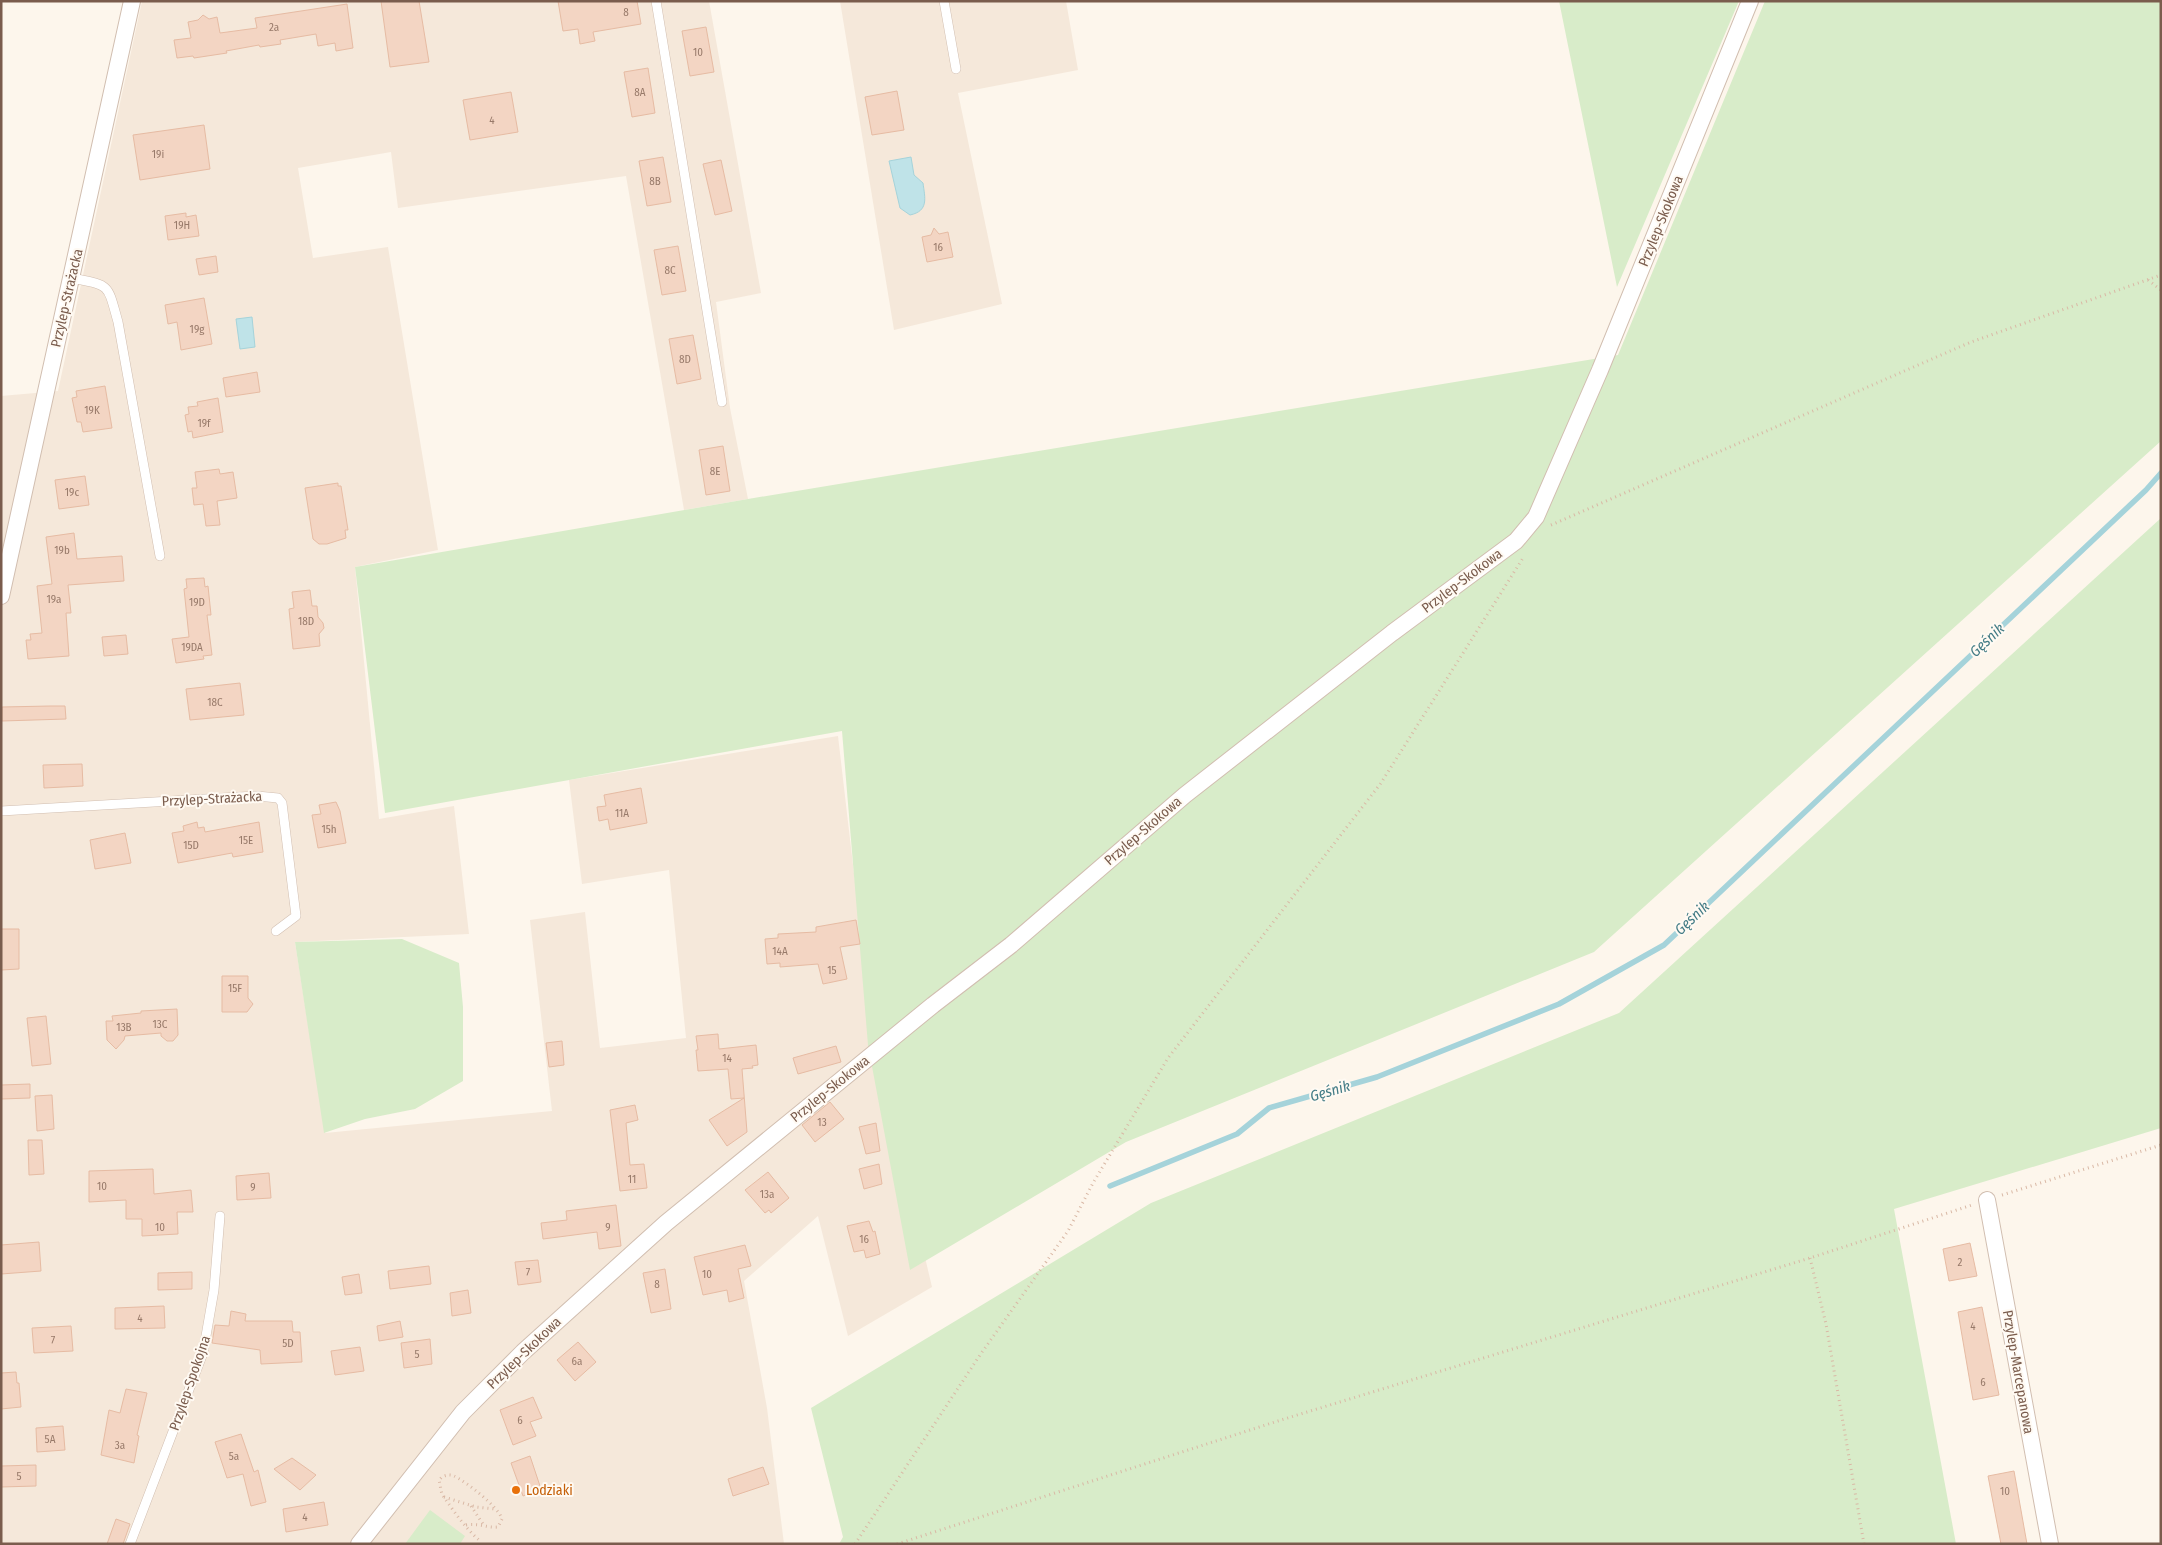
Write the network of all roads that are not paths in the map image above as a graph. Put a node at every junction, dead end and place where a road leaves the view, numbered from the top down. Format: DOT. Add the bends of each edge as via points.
graph roads {
  1 [pos="132,1"];
  2 [pos="656,1"];
  3 [pos="944,1"];
  4 [pos="1750,1"];
  5 [pos="956,69"];
  6 [pos="72,278"];
  7 [pos="722,402"];
  8 [pos="160,556"];
  9 [pos="1,596"];
  10 [pos="1,811"];
  11 [pos="276,931"];
  12 [pos="1987,1200"];
  13 [pos="220,1216"];
  14 [pos="130,1544"];
  15 [pos="359,1544"];
  16 [pos="2050,1544"];
  1 -- 6 [label="street, Przylep-Strażacka"];
  2 -- 7 [label="lane"];
  3 -- 5 [label="lane"];
  4 -- 15 [label="street, Przylep-Skokowa" via="1600,370 1536,517 1516,541 1392,633 1185,795 1011,945 666,1223 523,1352 463,1412"];
  6 -- 8 [label="lane" via="100,284 109,291 118,322"];
  6 -- 9 [label="street, Przylep-Strażacka"];
  10 -- 11 [label="lane, Przylep-Strażacka" via="257,796 278,798 282,803 296,916"];
  12 -- 16 [label="street, Przylep-Marcepanowa"];
  13 -- 14 [label="lane, Przylep-Spokojna" via="214,1290 203,1353"];
}
